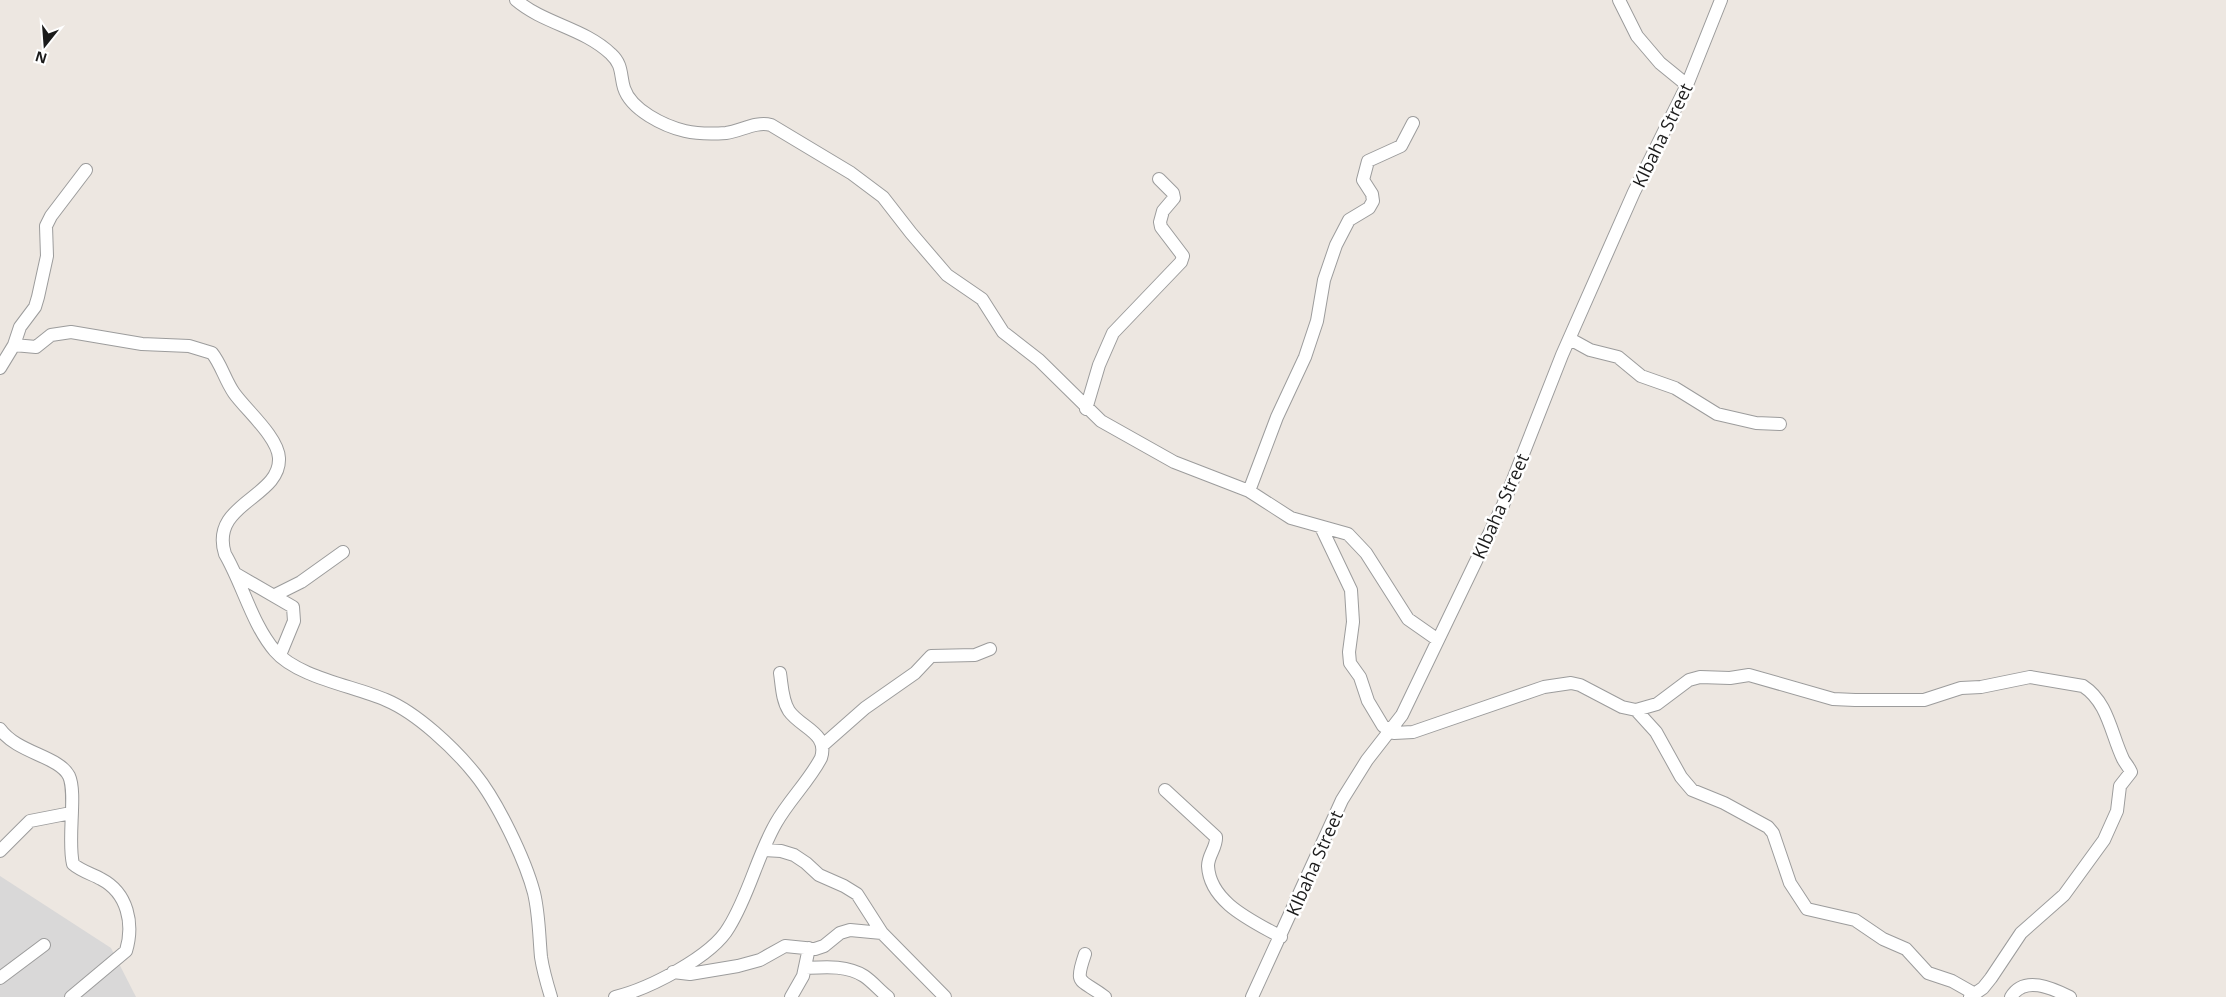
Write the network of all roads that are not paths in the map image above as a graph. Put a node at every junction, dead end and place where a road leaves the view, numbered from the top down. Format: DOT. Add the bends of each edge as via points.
graph roads {
  1 [pos="516,0"];
  2 [pos="1619,0"];
  3 [pos="1721,0"];
  4 [pos="1687,85"];
  5 [pos="1413,123"];
  6 [pos="86,170"];
  7 [pos="1159,179"];
  8 [pos="1570,339"];
  9 [pos="14,345"];
  10 [pos="0,368"];
  11 [pos="1086,409"];
  12 [pos="1780,424"];
  13 [pos="1250,491"];
  14 [pos="1321,527"];
  15 [pos="343,552"];
  16 [pos="236,574"];
  17 [pos="275,595"];
  18 [pos="1438,640"];
  19 [pos="990,649"];
  20 [pos="280,655"];
  21 [pos="780,673"];
  22 [pos="1636,710"];
  23 [pos="0,729"];
  24 [pos="1390,731"];
  25 [pos="823,745"];
  26 [pos="1165,790"];
  27 [pos="71,813"];
  28 [pos="764,850"];
  29 [pos="0,851"];
  30 [pos="882,933"];
  31 [pos="1281,937"];
  32 [pos="44,945"];
  33 [pos="809,948"];
  34 [pos="1085,954"];
  35 [pos="806,968"];
  36 [pos="673,972"];
  37 [pos="0,978"];
  38 [pos="1973,995"];
  39 [pos="71,997"];
  40 [pos="551,997"];
  41 [pos="614,997"];
  42 [pos="791,997"];
  43 [pos="888,997"];
  44 [pos="945,997"];
  45 [pos="1105,997"];
  46 [pos="1252,997"];
  47 [pos="2011,997"];
  48 [pos="2070,997"];
  1 -- 11 [label="street" via="534,14 594,41 611,54 620,65 628,97 657,120 683,131 706,134 771,125 870,187 948,275 982,299 1003,332 1039,360"];
  2 -- 4 [label="street" via="1637,36 1660,63"];
  3 -- 4 [label="street, KIbaha Street"];
  4 -- 8 [label="street, KIbaha Street" via="1634,192"];
  5 -- 13 [label="street" via="1401,146 1368,161 1363,180 1373,201 1369,208 1349,220 1336,245 1324,280 1318,321"];
  6 -- 9 [label="street" via="46,226 47,256 38,297 35,307 20,327"];
  7 -- 11 [label="street" via="1174,193 1174,198 1160,217 1161,228 1183,256 1181,262 1113,333"];
  8 -- 12 [label="street" via="1590,350 1618,357 1641,376 1675,388 1717,414"];
  8 -- 18 [label="street, KIbaha Street" via="1502,505"];
  9 -- 10 [label="street"];
  9 -- 16 [label="street" via="36,347 51,335 71,332 142,344 189,346 212,353 233,392 276,445 279,456 269,482 231,516 223,533 223,545"];
  11 -- 13 [label="street" via="1151,450 1195,471"];
  13 -- 14 [label="street" via="1291,518"];
  14 -- 18 [label="street" via="1353,538 1408,619"];
  14 -- 24 [label="street" via="1351,590 1353,622 1349,660 1360,677 1375,715"];
  15 -- 17 [label="street" via="301,582"];
  16 -- 17 [label="street"];
  16 -- 20 [label="street" via="260,626"];
  17 -- 20 [label="street" via="293,607 294,612"];
  18 -- 24 [label="street, KIbaha Street" via="1412,696"];
  19 -- 25 [label="street" via="976,654 931,656 915,673 872,702"];
  20 -- 40 [label="street" via="302,670 388,700 437,735 476,775 522,858 534,893"];
  21 -- 25 [label="street" via="789,710 815,733"];
  22 -- 24 [label="street" via="1622,707 1580,685 1559,684 1544,686 1413,732 1399,734"];
  22 -- 38 [label="street" via="1656,732 1687,786 1754,819 1773,833 1790,883 1807,909 1855,920 1882,939 1906,949 1928,972 1952,981"];
  22 -- 38 [label="street" via="1657,704 1689,680 1748,675 1826,697 1854,700 1924,700 1962,688 2030,677 2083,686 2089,690 2103,709 2131,772 2120,786 2115,819 2104,840 2064,895 2020,933 1991,978"];
  23 -- 27 [label="street" via="14,744 63,767 72,786"];
  24 -- 31 [label="street, KIbaha Street" via="1342,800"];
  25 -- 28 [label="street" via="817,767 787,805"];
  26 -- 31 [label="street" via="1216,837 1208,864 1219,895 1242,914"];
  27 -- 29 [label="street" via="30,821"];
  27 -- 39 [label="street" via="70,840 74,865 109,883 123,898 128,911 126,952"];
  28 -- 30 [label="street" via="794,855 819,876 851,890 865,904"];
  28 -- 36 [label="street" via="737,912 719,941"];
  30 -- 33 [label="street" via="850,930 840,933 824,946"];
  30 -- 44 [label="street"];
  31 -- 46 [label="street, KIbaha Street"];
  32 -- 37 [label="street"];
  33 -- 35 [label="street"];
  33 -- 36 [label="street" via="785,946 751,963 696,974"];
  34 -- 45 [label="street" via="1078,974 1080,979"];
  35 -- 42 [label="street"];
  35 -- 43 [label="street" via="838,968 856,972"];
  36 -- 41 [label="street"];
  47 -- 48 [label="street" via="2021,986 2030,984"];
}
